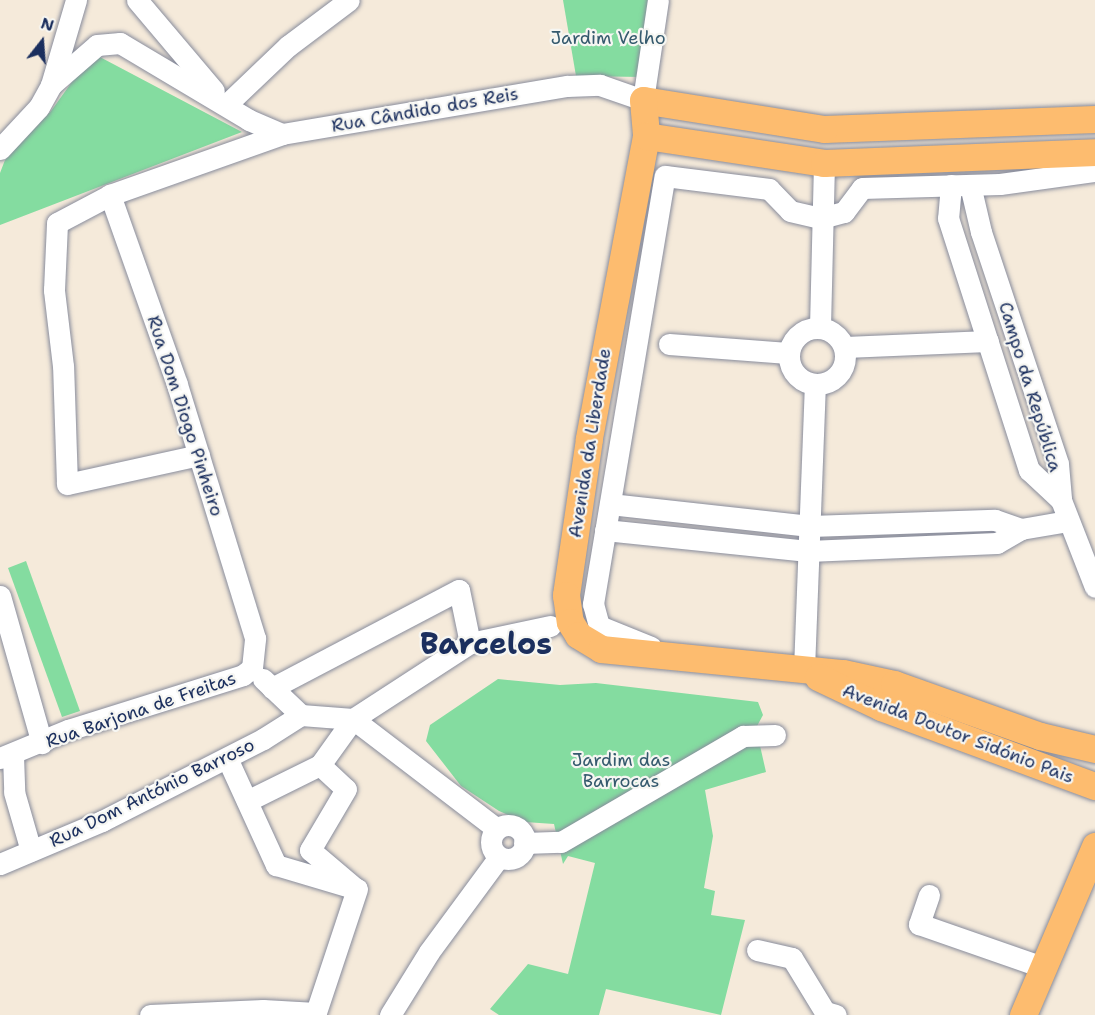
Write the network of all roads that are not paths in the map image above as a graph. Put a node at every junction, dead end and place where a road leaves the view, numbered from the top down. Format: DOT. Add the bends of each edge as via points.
graph roads {
  1 [pos="76,0"];
  2 [pos="137,0"];
  3 [pos="348,0"];
  4 [pos="658,0"];
  5 [pos="51,85"];
  6 [pos="643,100"];
  7 [pos="226,105"];
  8 [pos="1095,119"];
  9 [pos="826,128"];
  10 [pos="282,134"];
  11 [pos="646,136"];
  12 [pos="0,149"];
  13 [pos="1095,152"];
  14 [pos="823,162"];
  15 [pos="1095,171"];
  16 [pos="961,185"];
  17 [pos="110,195"];
  18 [pos="821,218"];
  19 [pos="820,327"];
  20 [pos="988,341"];
  21 [pos="669,344"];
  22 [pos="845,347"];
  23 [pos="788,353"];
  24 [pos="815,384"];
  25 [pos="595,408"];
  26 [pos="623,414"];
  27 [pos="199,456"];
  28 [pos="1061,500"];
  29 [pos="610,504"];
  30 [pos="709,517"];
  31 [pos="1068,521"];
  32 [pos="913,524"];
  33 [pos="810,526"];
  34 [pos="605,530"];
  35 [pos="1021,530"];
  36 [pos="709,543"];
  37 [pos="915,547"];
  38 [pos="808,551"];
  39 [pos="1095,586"];
  40 [pos="0,596"];
  41 [pos="550,626"];
  42 [pos="255,639"];
  43 [pos="470,643"];
  44 [pos="697,660"];
  45 [pos="252,668"];
  46 [pos="804,669"];
  47 [pos="272,688"];
  48 [pos="301,715"];
  49 [pos="353,719"];
  50 [pos="776,735"];
  51 [pos="42,743"];
  52 [pos="1095,749"];
  53 [pos="1095,754"];
  54 [pos="7,757"];
  55 [pos="227,758"];
  56 [pos="320,765"];
  57 [pos="1095,785"];
  58 [pos="7,794"];
  59 [pos="247,801"];
  60 [pos="497,829"];
  61 [pos="524,843"];
  62 [pos="1095,846"];
  63 [pos="31,851"];
  64 [pos="499,857"];
  65 [pos="0,864"];
  66 [pos="356,889"];
  67 [pos="929,895"];
  68 [pos="757,950"];
  69 [pos="1045,968"];
  70 [pos="316,1014"];
  71 [pos="150,1015"];
  72 [pos="390,1015"];
  73 [pos="836,1015"];
  74 [pos="1023,1015"];
  1 -- 5 [label="street"];
  2 -- 7 [label="street"];
  3 -- 7 [label="street" via="288,46"];
  4 -- 6 [label="street"];
  5 -- 7 [label="street" via="97,45 120,43"];
  5 -- 12 [label="street" via="39,107"];
  6 -- 9 [label="main road"];
  6 -- 10 [label="street, Rua Cândido dos Reis" via="600,85 567,86"];
  6 -- 11 [label="main road, Avenida da Liberdade"];
  7 -- 10 [label="street"];
  8 -- 9 [label="main road"];
  9 -- 14 [label="main road" via="808,143"];
  10 -- 17 [label="street, Rua Cândido dos Reis"];
  11 -- 14 [label="main road"];
  11 -- 25 [label="main road, Avenida da Liberdade"];
  13 -- 14 [label="main road"];
  14 -- 18 [label="street"];
  15 -- 16 [label="street"];
  16 -- 18 [label="street" via="862,188 844,212"];
  16 -- 20 [label="street" via="948,218"];
  16 -- 28 [label="street, Campo da República" via="981,232 1058,464"];
  17 -- 27 [label="street, Rua Dom Diogo Pinheiro"];
  17 -- 27 [label="street, Rua Cândido dos Reis" via="57,223 54,290 63,366 67,484"];
  18 -- 19 [label="street"];
  18 -- 26 [label="street" via="790,211 769,189 665,176"];
  19 -- 22 [label="street" via="839,337"];
  19 -- 23 [label="street" via="799,334"];
  20 -- 22 [label="street"];
  20 -- 28 [label="street" via="1029,470"];
  21 -- 23 [label="street"];
  22 -- 24 [label="street" via="843,369 826,383"];
  23 -- 24 [label="street" via="795,374"];
  24 -- 33 [label="street"];
  25 -- 26 [label="street"];
  25 -- 44 [label="main road, Avenida da Liberdade" via="566,595 570,622 578,635 601,649"];
  26 -- 29 [label="street"];
  27 -- 42 [label="street, Rua Dom Diogo Pinheiro"];
  28 -- 31 [label="street, Campo da República"];
  29 -- 30 [label="street"];
  29 -- 34 [label="street"];
  30 -- 33 [label="street"];
  30 -- 36 [label="street"];
  31 -- 35 [label="street"];
  31 -- 39 [label="street, Campo da República"];
  32 -- 33 [label="street"];
  32 -- 35 [label="street" via="995,520"];
  32 -- 37 [label="street"];
  33 -- 38 [label="street"];
  34 -- 36 [label="street"];
  34 -- 44 [label="street" via="592,604 599,627"];
  35 -- 37 [label="street" via="997,543"];
  36 -- 38 [label="street"];
  37 -- 38 [label="street"];
  38 -- 46 [label="street"];
  40 -- 51 [label="street"];
  41 -- 43 [label="street"];
  42 -- 45 [label="street, Rua Barjona de Freitas"];
  43 -- 47 [label="street" via="459,590"];
  43 -- 49 [label="street"];
  44 -- 46 [label="main road, Avenida da Liberdade"];
  45 -- 47 [label="street"];
  45 -- 51 [label="street, Rua Barjona de Freitas" via="243,675 68,730"];
  46 -- 52 [label="main road, Avenida Doutor Sidónio Pais" via="894,684 1040,736"];
  46 -- 57 [label="main road, Avenida Doutor Sidónio Pais" via="881,707"];
  47 -- 48 [label="street"];
  48 -- 49 [label="street"];
  48 -- 55 [label="street, Rua Dom António Barroso"];
  49 -- 56 [label="street"];
  49 -- 60 [label="street"];
  50 -- 61 [label="street" via="743,736 561,842"];
  51 -- 54 [label="street, Rua Barjona de Freitas"];
  53 -- 57 [label="main road" via="1091,768"];
  54 -- 58 [label="street"];
  55 -- 59 [label="street"];
  55 -- 63 [label="street, Rua Dom António Barroso" via="102,821"];
  56 -- 59 [label="street"];
  56 -- 66 [label="street" via="346,789 310,850"];
  58 -- 63 [label="street"];
  59 -- 66 [label="street" via="276,865"];
  60 -- 61 [label="street" via="515,827"];
  60 -- 64 [label="street" via="491,840"];
  61 -- 64 [label="street" via="516,857"];
  62 -- 69 [label="main road"];
  63 -- 65 [label="street, Rua Dom António Barroso"];
  64 -- 72 [label="street" via="429,952"];
  66 -- 70 [label="street"];
  67 -- 69 [label="street" via="919,924"];
  68 -- 73 [label="street" via="792,958 825,1012"];
  69 -- 74 [label="main road"];
  70 -- 71 [label="street" via="263,1010"];
}
